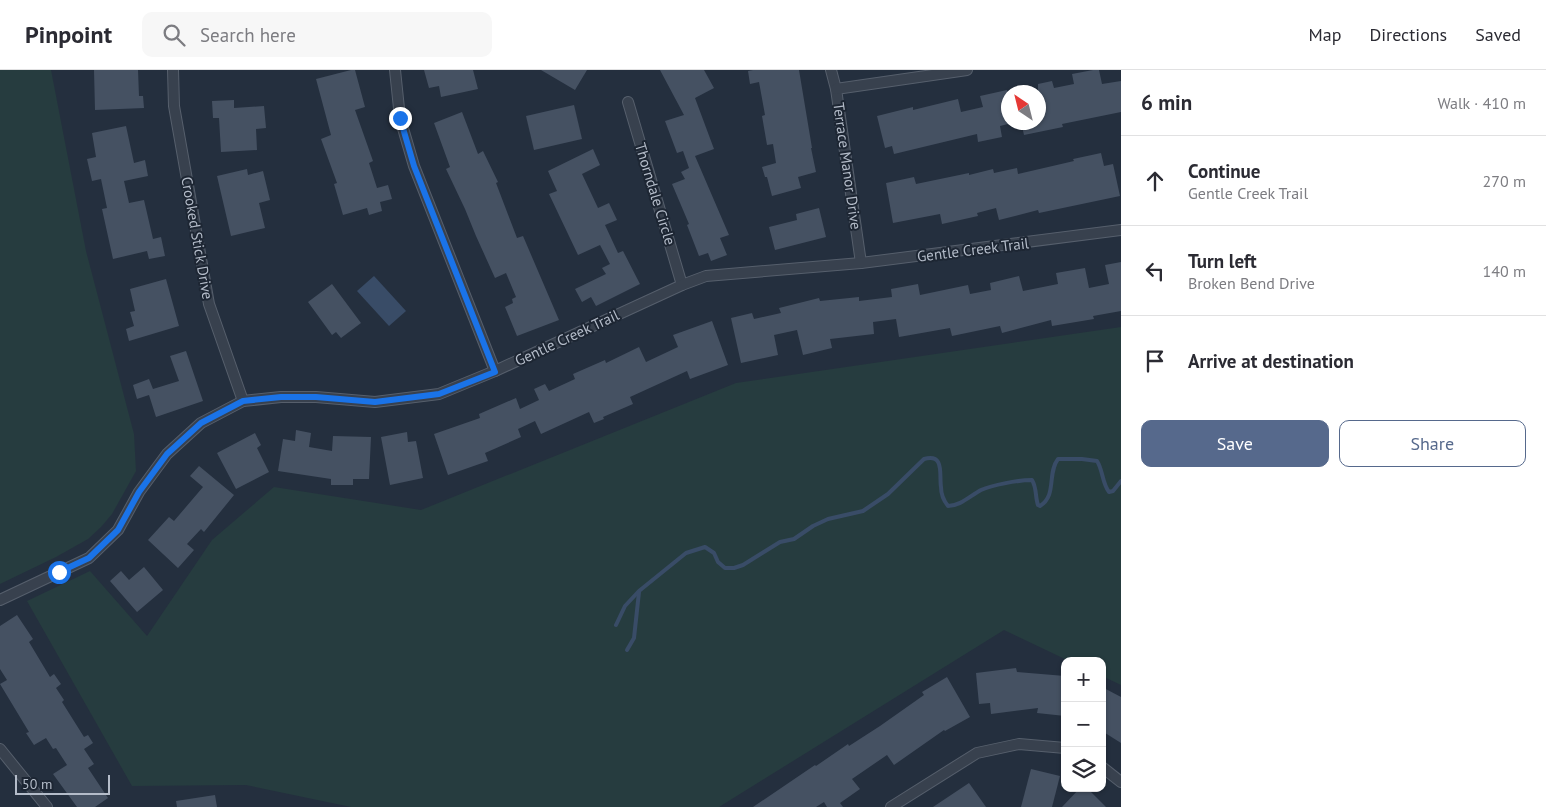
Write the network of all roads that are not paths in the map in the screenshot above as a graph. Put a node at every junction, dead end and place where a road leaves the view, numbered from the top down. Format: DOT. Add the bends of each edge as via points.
graph roads {
  1 [pos="173,70"];
  2 [pos="395,70"];
  3 [pos="831,70"];
  4 [pos="967,70"];
  5 [pos="836,89"];
  6 [pos="628,102"];
  7 [pos="1121,230"];
  8 [pos="861,264"];
  9 [pos="682,285"];
  10 [pos="495,372"];
  11 [pos="243,401"];
  12 [pos="0,600"];
  13 [pos="0,748"];
  14 [pos="1061,748"];
  15 [pos="1106,770"];
  16 [pos="1121,782"];
  17 [pos="896,806"];
  18 [pos="47,807"];
  1 -- 11 [label="street, Crooked Stick Drive" via="174,106 209,304"];
  2 -- 10 [label="street" via="400,118 414,166"];
  3 -- 5 [label="street, Terrace Manor Drive"];
  4 -- 5 [label="street"];
  5 -- 8 [label="street, Terrace Manor Drive"];
  6 -- 9 [label="street, Thorndale Circle"];
  7 -- 8 [label="street, Gentle Creek Trail"];
  8 -- 9 [label="street, Gentle Creek Trail" via="706,276"];
  9 -- 10 [label="street, Gentle Creek Trail"];
  10 -- 11 [label="street, Gentle Creek Trail" via="439,394 375,402 316,397"];
  11 -- 12 [label="street, Gentle Creek Trail" via="201,423 167,454 139,492 118,530 89,558"];
  13 -- 18 [label="street"];
  14 -- 17 [label="street" via="1020,744 977,754"];
  15 -- 16 [label="street"];
}
